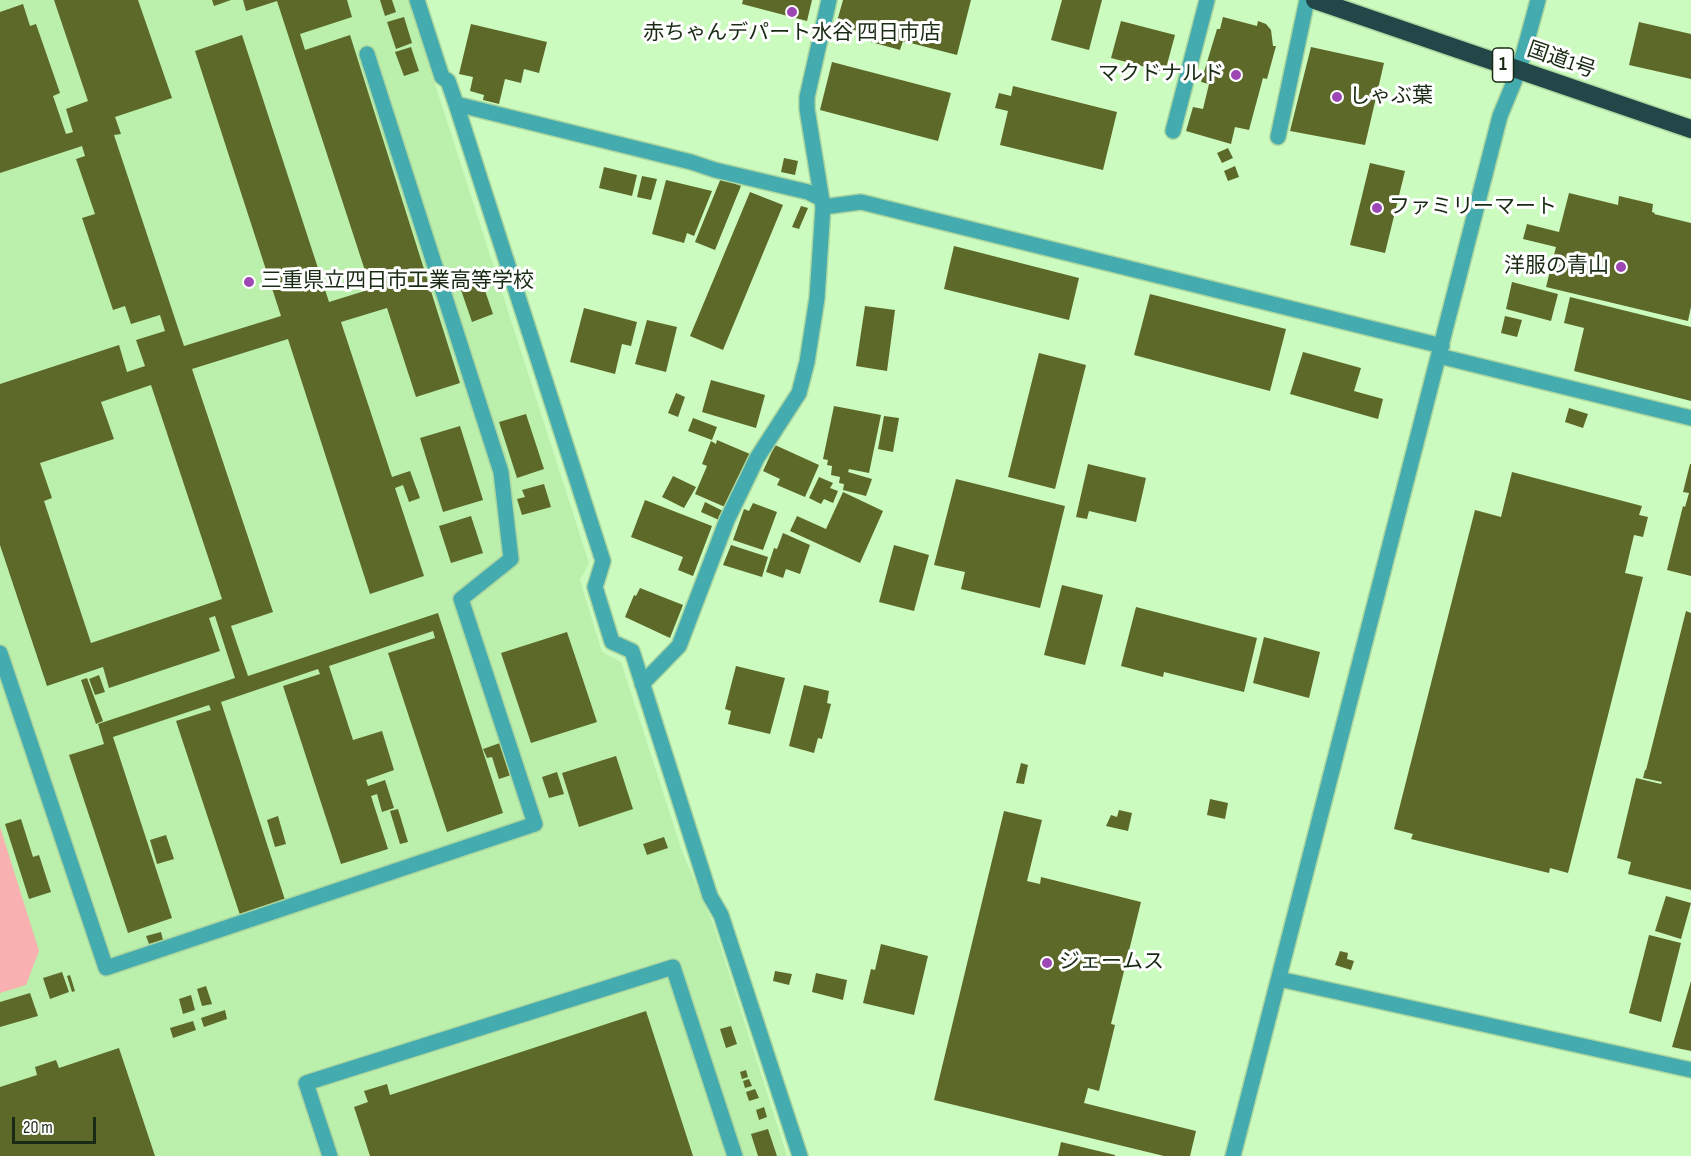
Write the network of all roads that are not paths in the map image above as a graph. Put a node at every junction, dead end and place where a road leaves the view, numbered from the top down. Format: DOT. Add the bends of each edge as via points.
graph roads {
  1 [pos="417,0"];
  2 [pos="829,0"];
  3 [pos="1207,0"];
  4 [pos="1307,0"];
  5 [pos="1315,0"];
  6 [pos="1538,0"];
  7 [pos="367,54"];
  8 [pos="1519,70"];
  9 [pos="456,104"];
  10 [pos="1691,129"];
  11 [pos="1173,131"];
  12 [pos="1278,137"];
  13 [pos="822,203"];
  14 [pos="1440,351"];
  15 [pos="1691,418"];
  16 [pos="0,653"];
  17 [pos="642,684"];
  18 [pos="1279,979"];
  19 [pos="1691,1070"];
  20 [pos="330,1156"];
  21 [pos="735,1156"];
  22 [pos="800,1156"];
  23 [pos="1233,1156"];
  1 -- 9 [label="street" via="442,77 448,81"];
  2 -- 13 [label="street" via="807,97"];
  3 -- 11 [label="street"];
  4 -- 12 [label="street"];
  5 -- 8 [label="highway, 国道1号 / 1"];
  6 -- 8 [label="street"];
  7 -- 16 [label="street" via="501,472 511,559 460,599 535,824 106,968"];
  8 -- 10 [label="highway, 国道1号 / 1"];
  8 -- 14 [label="street" via="1500,116"];
  9 -- 13 [label="street" via="808,192"];
  9 -- 17 [label="street" via="603,561 595,587 612,642 632,651"];
  13 -- 14 [label="street" via="861,202"];
  13 -- 17 [label="street" via="817,298 799,393 757,458 727,520 680,646"];
  14 -- 15 [label="street"];
  14 -- 18 [label="street"];
  17 -- 22 [label="street"];
  18 -- 19 [label="street"];
  18 -- 23 [label="street"];
  20 -- 21 [label="street" via="306,1083 673,967"];
}
